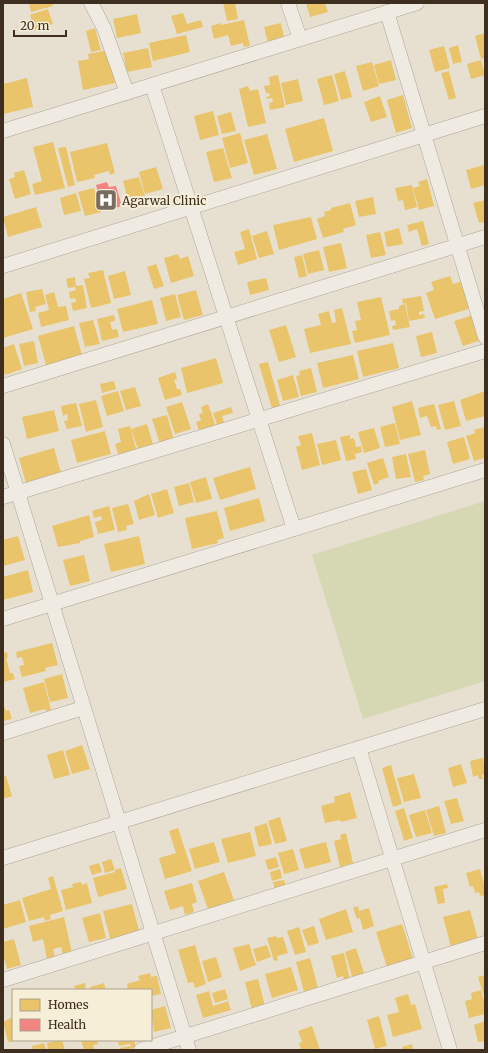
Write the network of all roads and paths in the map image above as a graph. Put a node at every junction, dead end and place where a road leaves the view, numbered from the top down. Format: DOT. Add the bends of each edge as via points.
graph roads {
  1 [pos="91,3"];
  2 [pos="288,3"];
  3 [pos="417,3"];
  4 [pos="387,12"];
  5 [pos="300,39"];
  6 [pos="152,85"];
  7 [pos="127,92"];
  8 [pos="485,116"];
  9 [pos="3,131"];
  10 [pos="424,135"];
  11 [pos="191,208"];
  12 [pos="485,237"];
  13 [pos="457,245"];
  14 [pos="3,266"];
  15 [pos="226,317"];
  16 [pos="485,337"];
  17 [pos="485,351"];
  18 [pos="3,386"];
  19 [pos="259,419"];
  20 [pos="3,444"];
  21 [pos="485,470"];
  22 [pos="18,492"];
  23 [pos="3,497"];
  24 [pos="294,529"];
  25 [pos="52,604"];
  26 [pos="3,619"];
  27 [pos="83,708"];
  28 [pos="485,709"];
  29 [pos="3,733"];
  30 [pos="359,748"];
  31 [pos="118,822"];
  32 [pos="485,830"];
  33 [pos="3,858"];
  34 [pos="393,859"];
  35 [pos="153,933"];
  36 [pos="485,943"];
  37 [pos="424,962"];
  38 [pos="3,980"];
  39 [pos="185,1036"];
  40 [pos="141,1050"];
  41 [pos="189,1050"];
  42 [pos="450,1050"];
  1 -- 7 [label="street" via="104,28"];
  2 -- 5 [label="street"];
  3 -- 4 [label="street"];
  4 -- 5 [label="street"];
  4 -- 10 [label="street"];
  5 -- 6 [label="street"];
  6 -- 7 [label="street"];
  6 -- 11 [label="street"];
  7 -- 9 [label="street"];
  8 -- 10 [label="street"];
  10 -- 11 [label="street"];
  10 -- 13 [label="street"];
  11 -- 14 [label="street"];
  11 -- 15 [label="street"];
  12 -- 13 [label="street"];
  13 -- 15 [label="street"];
  13 -- 16 [label="street"];
  15 -- 18 [label="street"];
  15 -- 19 [label="street"];
  17 -- 19 [label="street"];
  19 -- 22 [label="street"];
  19 -- 24 [label="street"];
  20 -- 22 [label="street"];
  21 -- 24 [label="street"];
  22 -- 23 [label="street"];
  22 -- 25 [label="street"];
  24 -- 25 [label="street"];
  25 -- 26 [label="street"];
  25 -- 27 [label="street"];
  27 -- 29 [label="street"];
  27 -- 31 [label="street"];
  28 -- 30 [label="street"];
  30 -- 31 [label="street"];
  30 -- 34 [label="street"];
  31 -- 33 [label="street"];
  31 -- 35 [label="street"];
  32 -- 34 [label="street"];
  34 -- 35 [label="street"];
  34 -- 37 [label="street"];
  35 -- 38 [label="street"];
  35 -- 39 [label="street"];
  36 -- 37 [label="street"];
  37 -- 39 [label="street"];
  37 -- 42 [label="street"];
  39 -- 40 [label="street"];
  39 -- 41 [label="street"];
}
